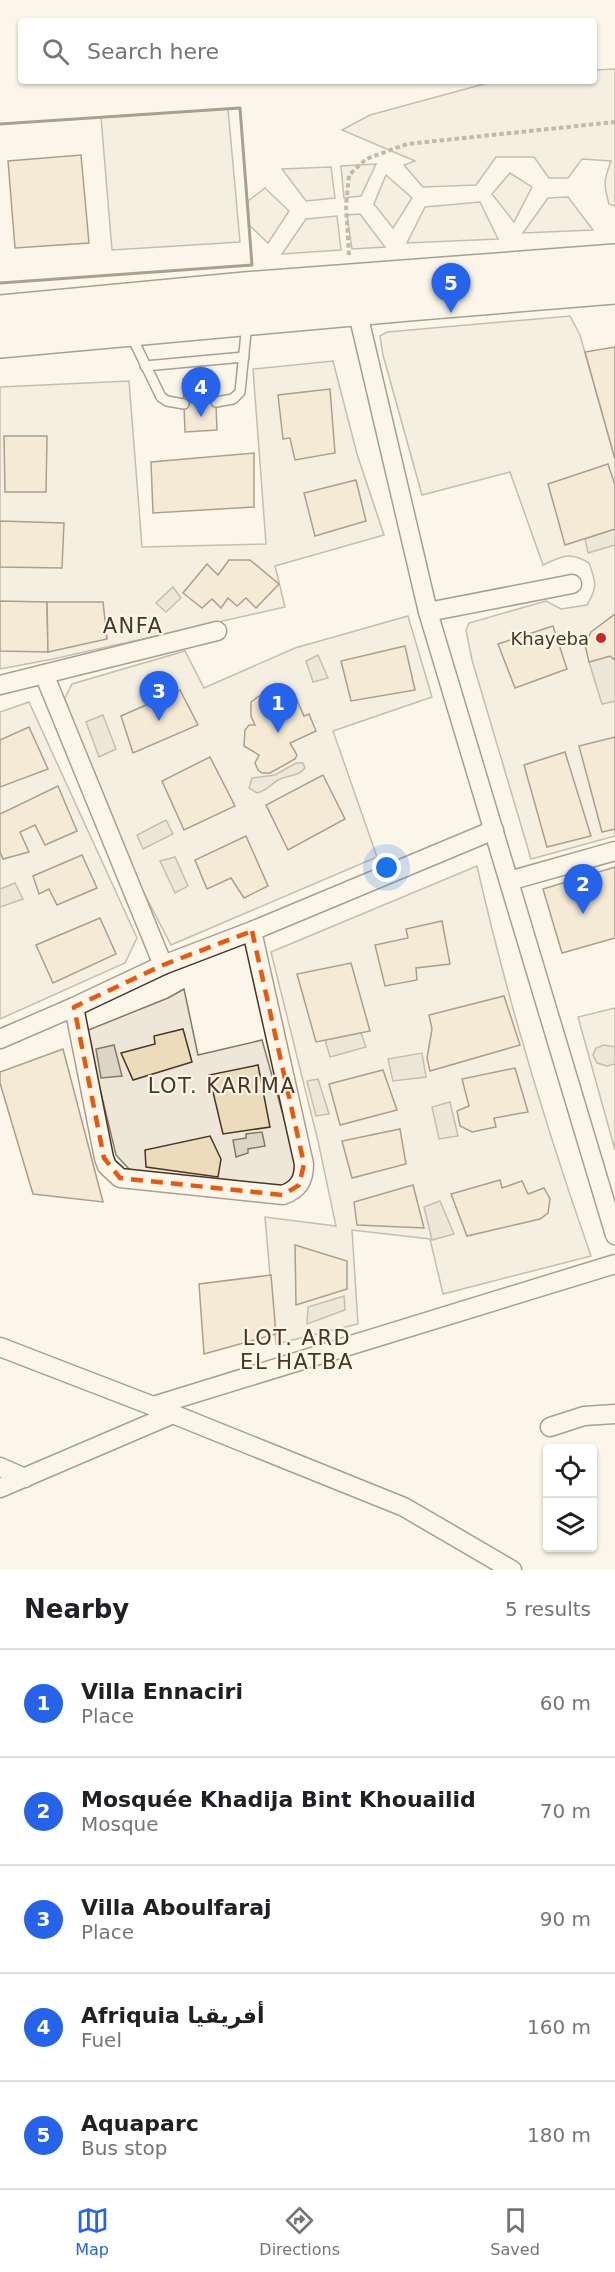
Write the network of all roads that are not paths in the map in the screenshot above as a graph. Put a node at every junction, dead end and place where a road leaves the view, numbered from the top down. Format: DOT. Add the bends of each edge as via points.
graph roads {
  1 [pos="615,261"];
  2 [pos="615,287"];
  3 [pos="354,295"];
  4 [pos="246,304"];
  5 [pos="0,312"];
  6 [pos="126,315"];
  7 [pos="0,341"];
  8 [pos="244,357"];
  9 [pos="145,366"];
  10 [pos="216,402"];
  11 [pos="184,404"];
  12 [pos="572,584"];
  13 [pos="428,612"];
  14 [pos="217,631"];
  15 [pos="44,674"];
  16 [pos="0,686"];
  17 [pos="494,830"];
  18 [pos="615,851"];
  19 [pos="509,880"];
  20 [pos="252,931"];
  21 [pos="163,965"];
  22 [pos="74,1007"];
  23 [pos="0,1039"];
  24 [pos="615,1235"];
  25 [pos="615,1264"];
  26 [pos="0,1347"];
  27 [pos="153,1406"];
  28 [pos="173,1414"];
  29 [pos="615,1414"];
  30 [pos="550,1427"];
  31 [pos="0,1467"];
  32 [pos="25,1478"];
  33 [pos="0,1488"];
  34 [pos="512,1570"];
  1 -- 3 [label="highway"];
  2 -- 3 [label="highway"];
  3 -- 4 [label="highway"];
  3 -- 13 [label="street"];
  4 -- 6 [label="highway"];
  4 -- 8 [label="lane"];
  5 -- 6 [label="highway"];
  6 -- 7 [label="highway"];
  6 -- 9 [label="lane"];
  8 -- 9 [label="lane"];
  8 -- 10 [label="lane" via="240,392 233,399"];
  9 -- 11 [label="lane" via="164,400"];
  12 -- 13 [label="street"];
  13 -- 17 [label="street"];
  14 -- 15 [label="street"];
  15 -- 16 [label="street"];
  15 -- 21 [label="street"];
  17 -- 19 [label="street"];
  17 -- 20 [label="street"];
  18 -- 19 [label="street"];
  19 -- 24 [label="street"];
  20 -- 21 [label="street"];
  20 -- 22 [label="street" via="304,1164 304,1175 293,1191 283,1195 247,1192 120,1178 113,1173 104,1158"];
  21 -- 22 [label="street"];
  22 -- 23 [label="street"];
  25 -- 27 [label="street"];
  26 -- 27 [label="street"];
  27 -- 28 [label="street"];
  28 -- 32 [label="street"];
  28 -- 34 [label="street" via="404,1508"];
  29 -- 30 [label="street" via="584,1416"];
  31 -- 32 [label="street"];
  32 -- 33 [label="street"];
}
